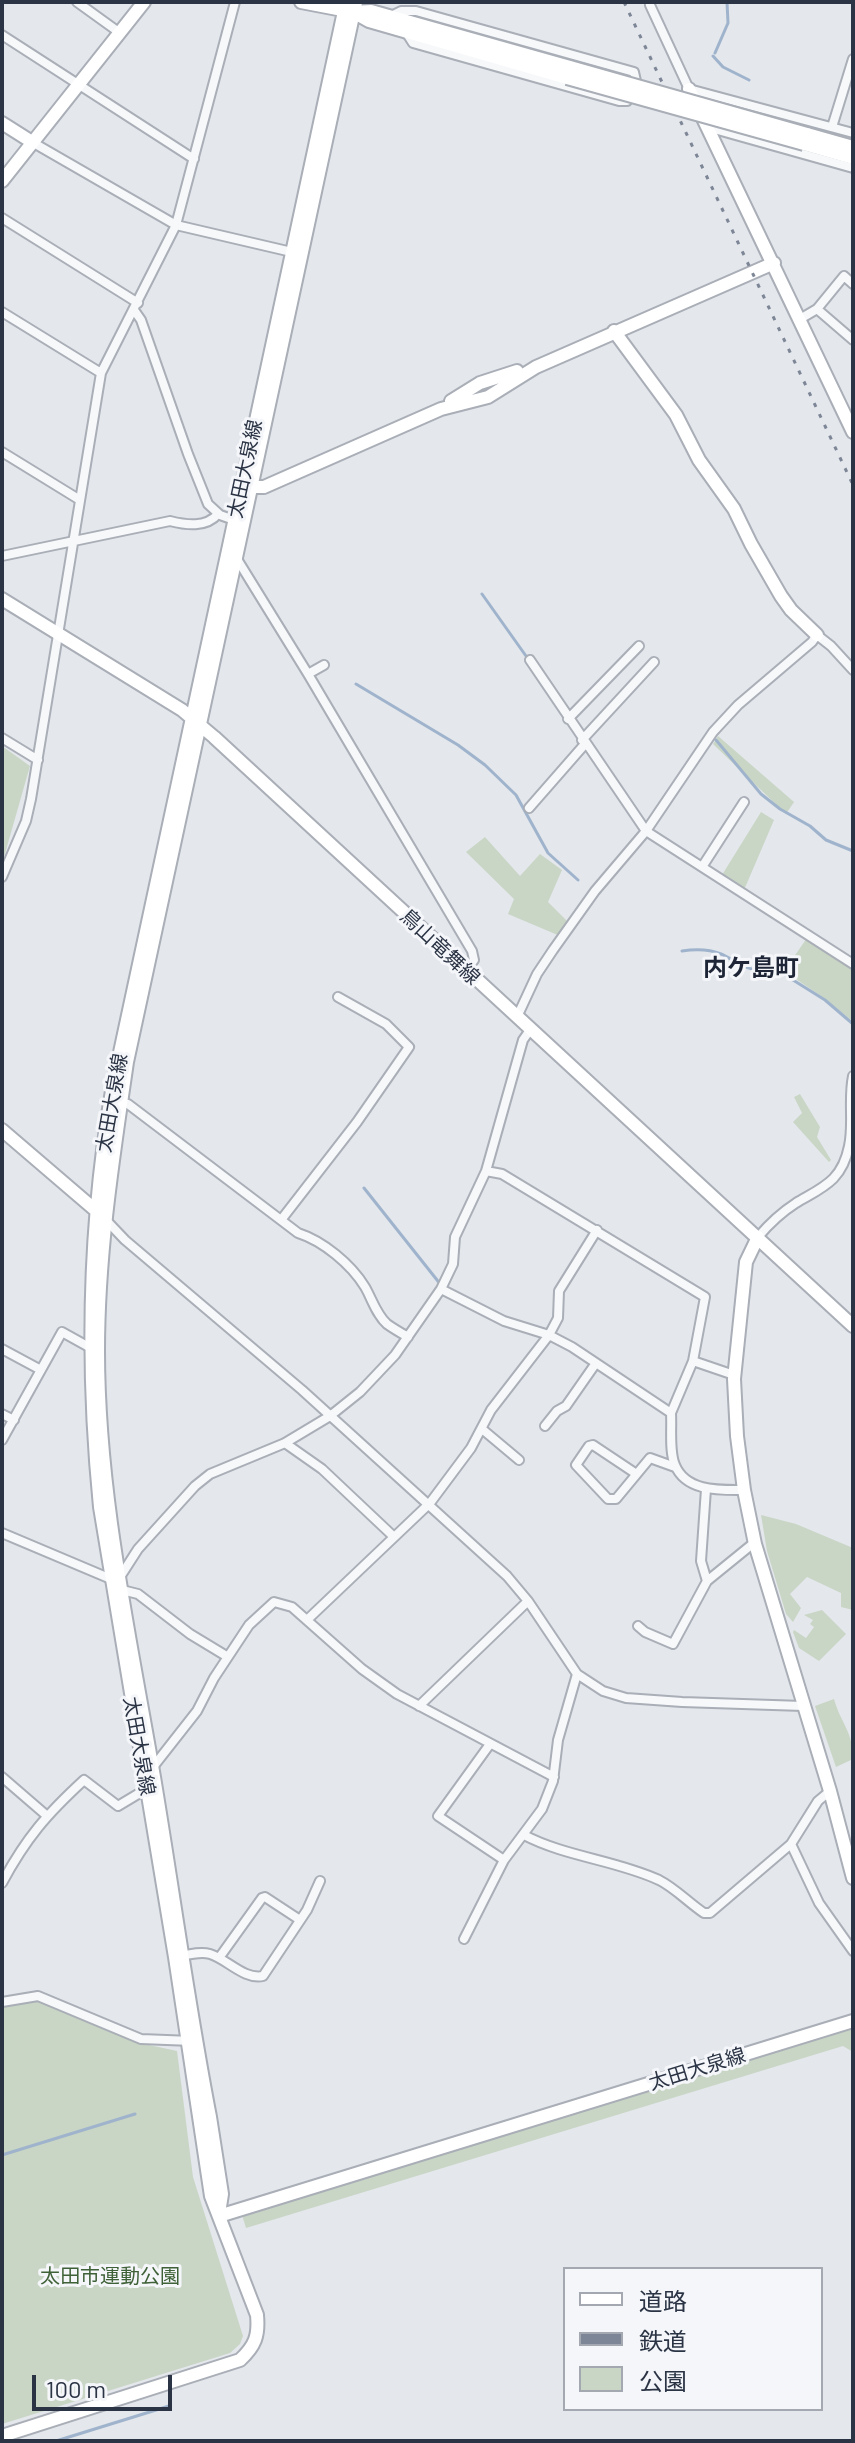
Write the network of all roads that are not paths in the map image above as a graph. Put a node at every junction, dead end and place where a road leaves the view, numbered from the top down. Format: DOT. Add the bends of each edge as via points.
graph roads {
  1 [pos="77,2"];
  2 [pos="144,2"];
  3 [pos="235,2"];
  4 [pos="301,2"];
  5 [pos="650,5"];
  6 [pos="350,7"];
  7 [pos="120,33"];
  8 [pos="2,35"];
  9 [pos="853,59"];
  10 [pos="568,71"];
  11 [pos="78,85"];
  12 [pos="689,89"];
  13 [pos="2,123"];
  14 [pos="706,127"];
  15 [pos="832,127"];
  16 [pos="853,133"];
  17 [pos="806,139"];
  18 [pos="32,142"];
  19 [pos="853,147"];
  20 [pos="853,158"];
  21 [pos="194,159"];
  22 [pos="853,168"];
  23 [pos="2,181"];
  24 [pos="2,218"];
  25 [pos="176,225"];
  26 [pos="296,253"];
  27 [pos="774,263"];
  28 [pos="853,284"];
  29 [pos="136,307"];
  30 [pos="817,309"];
  31 [pos="2,312"];
  32 [pos="800,319"];
  33 [pos="614,331"];
  34 [pos="853,340"];
  35 [pos="101,373"];
  36 [pos="853,432"];
  37 [pos="2,452"];
  38 [pos="247,487"];
  39 [pos="80,500"];
  40 [pos="218,514"];
  41 [pos="239,522"];
  42 [pos="74,540"];
  43 [pos="2,556"];
  44 [pos="237,559"];
  45 [pos="2,599"];
  46 [pos="59,633"];
  47 [pos="817,635"];
  48 [pos="639,646"];
  49 [pos="530,660"];
  50 [pos="654,662"];
  51 [pos="324,665"];
  52 [pos="853,670"];
  53 [pos="308,674"];
  54 [pos="568,719"];
  55 [pos="196,722"];
  56 [pos="2,738"];
  57 [pos="584,742"];
  58 [pos="38,760"];
  59 [pos="744,802"];
  60 [pos="529,808"];
  61 [pos="646,831"];
  62 [pos="702,867"];
  63 [pos="2,877"];
  64 [pos="853,964"];
  65 [pos="465,971"];
  66 [pos="338,997"];
  67 [pos="517,1017"];
  68 [pos="530,1030"];
  69 [pos="853,1076"];
  70 [pos="116,1101"];
  71 [pos="2,1130"];
  72 [pos="847,1155"];
  73 [pos="853,1165"];
  74 [pos="486,1171"];
  75 [pos="100,1214"];
  76 [pos="281,1220"];
  77 [pos="597,1230"];
  78 [pos="758,1237"];
  79 [pos="441,1289"];
  80 [pos="853,1326"];
  81 [pos="549,1335"];
  82 [pos="408,1337"];
  83 [pos="89,1347"];
  84 [pos="2,1349"];
  85 [pos="693,1361"];
  86 [pos="596,1363"];
  87 [pos="41,1370"];
  88 [pos="734,1375"];
  89 [pos="671,1413"];
  90 [pos="2,1414"];
  91 [pos="330,1416"];
  92 [pos="14,1420"];
  93 [pos="545,1426"];
  94 [pos="482,1429"];
  95 [pos="2,1440"];
  96 [pos="285,1443"];
  97 [pos="519,1460"];
  98 [pos="675,1467"];
  99 [pos="635,1473"];
  100 [pos="706,1489"];
  101 [pos="744,1490"];
  102 [pos="430,1503"];
  103 [pos="2,1533"];
  104 [pos="393,1536"];
  105 [pos="755,1542"];
  106 [pos="707,1581"];
  107 [pos="117,1582"];
  108 [pos="528,1601"];
  109 [pos="308,1619"];
  110 [pos="638,1626"];
  111 [pos="228,1657"];
  112 [pos="577,1674"];
  113 [pos="419,1706"];
  114 [pos="803,1706"];
  115 [pos="490,1744"];
  116 [pos="2,1777"];
  117 [pos="554,1777"];
  118 [pos="151,1779"];
  119 [pos="830,1791"];
  120 [pos="46,1815"];
  121 [pos="524,1835"];
  122 [pos="791,1844"];
  123 [pos="504,1860"];
  124 [pos="853,1878"];
  125 [pos="320,1881"];
  126 [pos="2,1883"];
  127 [pos="300,1920"];
  128 [pos="464,1939"];
  129 [pos="853,1951"];
  130 [pos="180,1956"];
  131 [pos="219,1958"];
  132 [pos="2,2002"];
  133 [pos="853,2021"];
  134 [pos="192,2041"];
  135 [pos="219,2216"];
  136 [pos="2,2436"];
  1 -- 7 [label="street"];
  2 -- 7 [label="main road"];
  3 -- 21 [label="street"];
  4 -- 6 [label="main road"];
  5 -- 12 [label="street"];
  6 -- 10 [label="main road"];
  6 -- 10 [label="main road" via="369,21 406,32"];
  6 -- 26 [label="main road, 太田大泉線"];
  7 -- 11 [label="main road"];
  8 -- 11 [label="street"];
  9 -- 15 [label="street"];
  10 -- 10 [label="street" via="634,72 636,81 625,102"];
  10 -- 17 [label="main road, bridge"];
  11 -- 18 [label="main road"];
  11 -- 21 [label="street"];
  12 -- 14 [label="main road"];
  12 -- 15 [label="street"];
  13 -- 18 [label="main road"];
  14 -- 22 [label="street"];
  14 -- 27 [label="main road"];
  15 -- 16 [label="street"];
  17 -- 19 [label="main road"];
  17 -- 20 [label="main road"];
  18 -- 23 [label="main road"];
  18 -- 25 [label="street"];
  21 -- 25 [label="street"];
  24 -- 29 [label="street"];
  25 -- 26 [label="street"];
  25 -- 29 [label="street"];
  26 -- 38 [label="main road, 太田大泉線"];
  27 -- 32 [label="main road"];
  27 -- 33 [label="main road"];
  28 -- 30 [label="street" via="844,276"];
  29 -- 35 [label="street"];
  29 -- 40 [label="street" via="197,478"];
  30 -- 32 [label="street"];
  30 -- 34 [label="street"];
  31 -- 35 [label="street"];
  32 -- 36 [label="main road"];
  33 -- 38 [label="main road" via="536,367 488,397 441,409 264,487"];
  33 -- 47 [label="main road" via="676,415 781,596"];
  35 -- 39 [label="street"];
  37 -- 39 [label="street"];
  38 -- 41 [label="main road, 太田大泉線"];
  39 -- 42 [label="street"];
  40 -- 41 [label="street"];
  40 -- 42 [label="street" via="209,522 170,521"];
  41 -- 44 [label="main road, 太田大泉線"];
  41 -- 55 [label="main road, 太田大泉線"];
  42 -- 43 [label="street"];
  42 -- 46 [label="street"];
  44 -- 53 [label="street"];
  44 -- 55 [label="main road, 太田大泉線"];
  45 -- 46 [label="main road, 鳥山竜舞線"];
  46 -- 55 [label="main road, 鳥山竜舞線"];
  46 -- 58 [label="street"];
  47 -- 52 [label="street"];
  47 -- 61 [label="street" via="713,732"];
  48 -- 54 [label="street"];
  49 -- 54 [label="street"];
  50 -- 57 [label="street"];
  51 -- 53 [label="street"];
  53 -- 65 [label="street" via="472,951 474,960"];
  54 -- 57 [label="street"];
  55 -- 65 [label="main road, 鳥山竜舞線"];
  55 -- 70 [label="main road, 太田大泉線"];
  56 -- 58 [label="street"];
  57 -- 60 [label="street"];
  57 -- 61 [label="street"];
  58 -- 63 [label="street" via="26,821"];
  59 -- 62 [label="street"];
  61 -- 62 [label="street"];
  61 -- 67 [label="street" via="553,950"];
  62 -- 64 [label="street"];
  65 -- 67 [label="main road, 鳥山竜舞線"];
  66 -- 76 [label="street" via="386,1024 409,1047"];
  67 -- 68 [label="main road, 鳥山竜舞線"];
  68 -- 74 [label="street"];
  68 -- 78 [label="main road, 鳥山竜舞線"];
  69 -- 72 [label="street"];
  70 -- 75 [label="main road, 太田大泉線"];
  70 -- 76 [label="street" via="128,1104"];
  71 -- 75 [label="main road"];
  72 -- 73 [label="street"];
  72 -- 78 [label="street" via="830,1184 787,1209"];
  74 -- 77 [label="street" via="502,1174"];
  74 -- 79 [label="street" via="455,1237 453,1264"];
  75 -- 83 [label="main road, 太田大泉線"];
  75 -- 91 [label="street"];
  75 -- 107 [label="main road, 太田大泉線" via="102,1448"];
  76 -- 82 [label="street" via="347,1265 386,1322"];
  77 -- 81 [label="street" via="559,1291 558,1318"];
  77 -- 85 [label="street" via="705,1297"];
  78 -- 80 [label="main road, 鳥山竜舞線"];
  78 -- 88 [label="main road" via="746,1262"];
  79 -- 81 [label="street" via="504,1321"];
  79 -- 82 [label="street"];
  81 -- 86 [label="street"];
  81 -- 94 [label="street"];
  82 -- 91 [label="street" via="360,1392"];
  83 -- 87 [label="street" via="62,1332"];
  83 -- 107 [label="main road, 太田大泉線" via="100,1507"];
  84 -- 87 [label="street"];
  85 -- 88 [label="street"];
  85 -- 89 [label="street"];
  86 -- 89 [label="street"];
  86 -- 93 [label="street"];
  87 -- 92 [label="street"];
  88 -- 101 [label="main road"];
  89 -- 98 [label="street"];
  90 -- 92 [label="street"];
  91 -- 96 [label="street"];
  91 -- 102 [label="street"];
  92 -- 95 [label="street"];
  94 -- 97 [label="street"];
  94 -- 102 [label="street"];
  96 -- 104 [label="street" via="322,1469"];
  96 -- 107 [label="street" via="210,1474 195,1486 138,1549"];
  98 -- 99 [label="street" via="650,1458"];
  98 -- 100 [label="street"];
  99 -- 99 [label="street" via="612,1501 576,1465 593,1445"];
  100 -- 101 [label="street"];
  100 -- 106 [label="street" via="701,1561"];
  101 -- 105 [label="main road"];
  102 -- 104 [label="street"];
  102 -- 108 [label="street"];
  103 -- 107 [label="street"];
  104 -- 109 [label="street"];
  105 -- 106 [label="street"];
  105 -- 114 [label="main road"];
  106 -- 110 [label="street" via="673,1644"];
  107 -- 111 [label="street"];
  107 -- 118 [label="main road, 太田大泉線"];
  107 -- 118 [label="main road, 太田大泉線"];
  108 -- 112 [label="street"];
  108 -- 113 [label="street"];
  109 -- 111 [label="street" via="274,1602 249,1625"];
  109 -- 113 [label="street" via="362,1669"];
  111 -- 118 [label="street"];
  112 -- 114 [label="street" via="626,1698"];
  112 -- 117 [label="street" via="558,1740"];
  113 -- 115 [label="street"];
  114 -- 119 [label="main road"];
  115 -- 117 [label="street"];
  115 -- 123 [label="street" via="438,1816"];
  116 -- 120 [label="street"];
  117 -- 121 [label="street" via="542,1809"];
  118 -- 120 [label="street" via="118,1806 84,1780"];
  118 -- 130 [label="main road, 太田大泉線"];
  119 -- 122 [label="street"];
  119 -- 124 [label="main road"];
  120 -- 126 [label="street"];
  121 -- 122 [label="street" via="662,1882 704,1913"];
  121 -- 123 [label="street"];
  122 -- 129 [label="street" via="819,1903"];
  123 -- 128 [label="street"];
  125 -- 127 [label="street"];
  127 -- 131 [label="street" via="263,1976 256,1978"];
  127 -- 131 [label="street" via="262,1898"];
  130 -- 131 [label="street" via="204,1952"];
  130 -- 134 [label="main road, 太田大泉線"];
  132 -- 134 [label="street" via="38,1996 141,2039"];
  133 -- 135 [label="main road, 太田大泉線"];
  134 -- 135 [label="main road, 太田大泉線" via="211,2196"];
  135 -- 136 [label="main road" via="257,2315 259,2335 249,2352 240,2360"];
}
